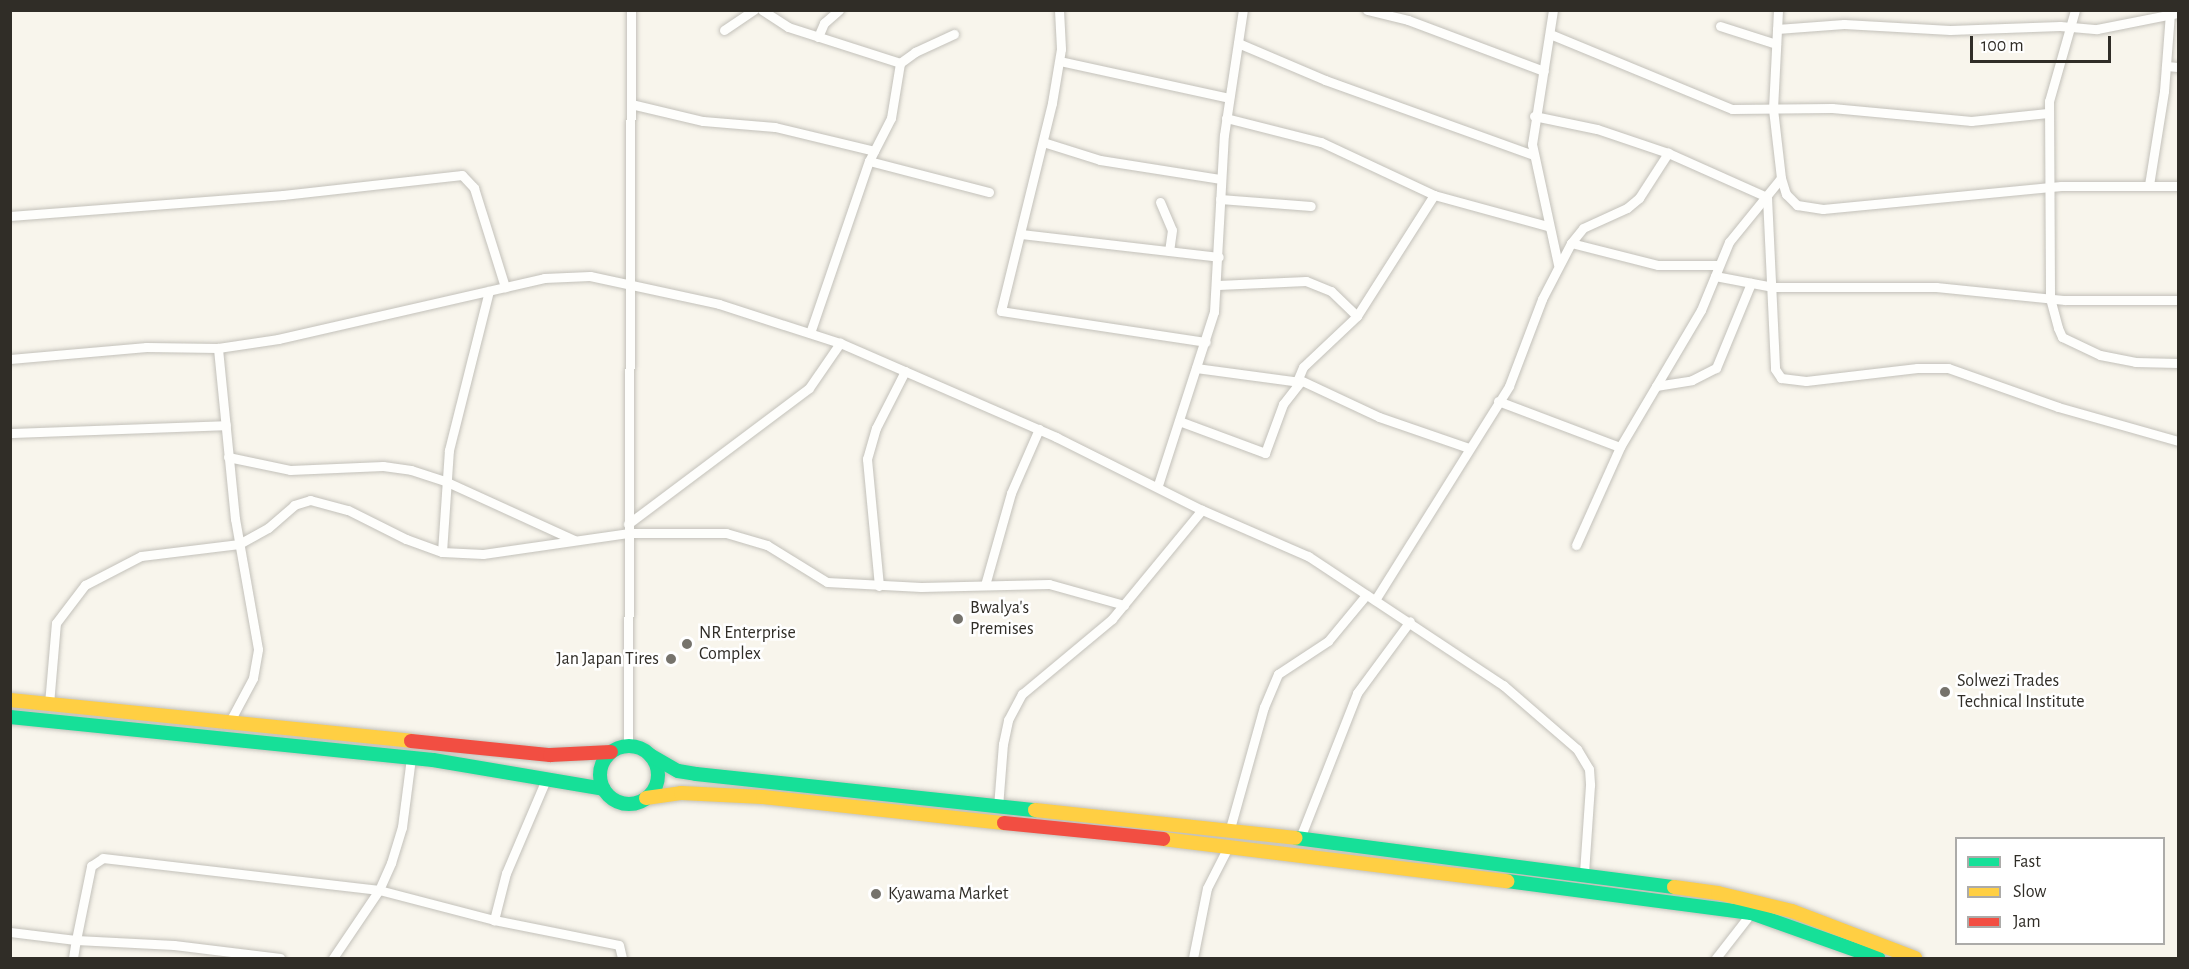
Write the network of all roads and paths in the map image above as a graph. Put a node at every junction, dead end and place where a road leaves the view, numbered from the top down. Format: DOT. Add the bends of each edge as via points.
graph roads {
  1 [pos="631,10"];
  2 [pos="754,10"];
  3 [pos="762,10"];
  4 [pos="839,10"];
  5 [pos="1059,10"];
  6 [pos="1243,10"];
  7 [pos="1367,10"];
  8 [pos="1553,10"];
  9 [pos="1778,10"];
  10 [pos="2075,10"];
  11 [pos="2174,13"];
  12 [pos="1720,26"];
  13 [pos="2072,27"];
  14 [pos="1777,29"];
  15 [pos="724,30"];
  16 [pos="954,34"];
  17 [pos="1550,34"];
  18 [pos="818,37"];
  19 [pos="1238,43"];
  20 [pos="1776,44"];
  21 [pos="1060,61"];
  22 [pos="900,63"];
  23 [pos="2166,66"];
  24 [pos="2178,67"];
  25 [pos="1544,70"];
  26 [pos="1229,98"];
  27 [pos="631,104"];
  28 [pos="1773,109"];
  29 [pos="2048,113"];
  30 [pos="1534,116"];
  31 [pos="1226,118"];
  32 [pos="1043,142"];
  33 [pos="874,151"];
  34 [pos="1668,153"];
  35 [pos="1533,155"];
  36 [pos="869,161"];
  37 [pos="1781,178"];
  38 [pos="1220,179"];
  39 [pos="2149,185"];
  40 [pos="2178,186"];
  41 [pos="2051,187"];
  42 [pos="989,192"];
  43 [pos="1434,195"];
  44 [pos="1767,197"];
  45 [pos="1220,199"];
  46 [pos="1160,202"];
  47 [pos="1311,206"];
  48 [pos="10,216"];
  49 [pos="1547,226"];
  50 [pos="1021,234"];
  51 [pos="1571,243"];
  52 [pos="1168,251"];
  53 [pos="1219,256"];
  54 [pos="1558,264"];
  55 [pos="1719,265"];
  56 [pos="1715,276"];
  57 [pos="1751,283"];
  58 [pos="630,285"];
  59 [pos="1218,285"];
  60 [pos="505,287"];
  61 [pos="1773,287"];
  62 [pos="489,291"];
  63 [pos="2050,297"];
  64 [pos="2178,300"];
  65 [pos="1357,316"];
  66 [pos="810,333"];
  67 [pos="1206,342"];
  68 [pos="840,343"];
  69 [pos="218,348"];
  70 [pos="10,359"];
  71 [pos="2178,363"];
  72 [pos="1196,368"];
  73 [pos="905,371"];
  74 [pos="1300,382"];
  75 [pos="1656,387"];
  76 [pos="1498,401"];
  77 [pos="1179,421"];
  78 [pos="226,425"];
  79 [pos="1039,429"];
  80 [pos="10,433"];
  81 [pos="2178,441"];
  82 [pos="1620,447"];
  83 [pos="1469,448"];
  84 [pos="228,457"];
  85 [pos="447,482"];
  86 [pos="1158,485"];
  87 [pos="1202,510"];
  88 [pos="628,528"];
  89 [pos="574,540"];
  90 [pos="239,544"];
  91 [pos="1576,545"];
  92 [pos="442,552"];
  93 [pos="985,585"];
  94 [pos="879,586"];
  95 [pos="1366,595"];
  96 [pos="1376,600"];
  97 [pos="1124,605"];
  98 [pos="1410,621"];
  99 [pos="10,699"];
  100 [pos="49,704"];
  101 [pos="10,717"];
  102 [pos="229,723"];
  103 [pos="628,746"];
  104 [pos="611,752"];
  105 [pos="650,755"];
  106 [pos="411,758"];
  107 [pos="547,777"];
  108 [pos="604,789"];
  109 [pos="646,798"];
  110 [pos="998,808"];
  111 [pos="1229,832"];
  112 [pos="1300,838"];
  113 [pos="1227,849"];
  114 [pos="1584,874"];
  115 [pos="379,890"];
  116 [pos="1751,913"];
  117 [pos="494,920"];
  118 [pos="10,932"];
  119 [pos="76,940"];
  120 [pos="73,958"];
  121 [pos="280,958"];
  122 [pos="333,958"];
  123 [pos="622,958"];
  124 [pos="1192,958"];
  125 [pos="1716,958"];
  126 [pos="1878,958"];
  127 [pos="1915,958"];
  1 -- 27 [label="street"];
  2 -- 15 [label="street"];
  3 -- 18 [label="street" via="788,27"];
  4 -- 18 [label="street" via="824,24"];
  5 -- 21 [label="street"];
  6 -- 19 [label="street"];
  7 -- 25 [label="street" via="1408,20"];
  8 -- 17 [label="street"];
  9 -- 14 [label="street"];
  10 -- 13 [label="street"];
  11 -- 13 [label="street" via="2097,29"];
  11 -- 23 [label="street"];
  12 -- 20 [label="street"];
  13 -- 14 [label="street" via="1950,30 1844,24"];
  13 -- 29 [label="street"];
  14 -- 20 [label="street"];
  16 -- 22 [label="street"];
  17 -- 25 [label="street"];
  17 -- 28 [label="street" via="1732,109"];
  18 -- 22 [label="street"];
  19 -- 26 [label="street"];
  19 -- 35 [label="street" via="1325,80"];
  20 -- 28 [label="street"];
  21 -- 26 [label="street"];
  21 -- 32 [label="street"];
  22 -- 33 [label="street" via="891,118"];
  23 -- 24 [label="street"];
  23 -- 39 [label="street"];
  25 -- 30 [label="street"];
  26 -- 31 [label="street"];
  27 -- 33 [label="street" via="703,121 776,127"];
  27 -- 58 [label="street"];
  28 -- 29 [label="street" via="1832,108 1971,121"];
  28 -- 37 [label="street"];
  29 -- 41 [label="street"];
  30 -- 34 [label="street" via="1597,129"];
  30 -- 35 [label="street"];
  31 -- 38 [label="street"];
  31 -- 43 [label="street" via="1321,142"];
  32 -- 38 [label="street" via="1100,160"];
  32 -- 50 [label="street"];
  33 -- 36 [label="street"];
  34 -- 44 [label="street"];
  34 -- 51 [label="street" via="1639,198 1627,208 1583,228"];
  35 -- 49 [label="street"];
  36 -- 42 [label="street"];
  36 -- 66 [label="street"];
  37 -- 41 [label="street" via="1786,194 1797,205 1824,209"];
  37 -- 44 [label="street"];
  38 -- 45 [label="street"];
  39 -- 40 [label="street"];
  39 -- 41 [label="street"];
  41 -- 63 [label="street"];
  43 -- 49 [label="street"];
  43 -- 65 [label="street"];
  44 -- 55 [label="street" via="1729,242"];
  44 -- 61 [label="street"];
  45 -- 47 [label="street"];
  45 -- 53 [label="street"];
  46 -- 52 [label="street" via="1172,230"];
  48 -- 60 [label="street" via="283,195 462,175 474,188"];
  49 -- 54 [label="street"];
  50 -- 52 [label="street"];
  50 -- 67 [label="street" via="1000,304 1002,313"];
  51 -- 54 [label="street"];
  51 -- 55 [label="street" via="1659,266"];
  52 -- 53 [label="street"];
  53 -- 59 [label="street"];
  54 -- 76 [label="street" via="1509,386"];
  55 -- 56 [label="street"];
  56 -- 57 [label="street"];
  56 -- 75 [label="street" via="1701,310"];
  57 -- 61 [label="street"];
  57 -- 75 [label="street" via="1716,368 1692,380"];
  58 -- 60 [label="street" via="590,276 566,276"];
  58 -- 66 [label="street" via="719,304"];
  58 -- 88 [label="street"];
  59 -- 65 [label="street" via="1306,281 1331,291"];
  59 -- 67 [label="street"];
  60 -- 62 [label="street"];
  61 -- 63 [label="street" via="1960,288"];
  61 -- 81 [label="street" via="1775,369 1781,378 1806,381 1910,368 1948,368 2069,411"];
  62 -- 69 [label="street" via="278,339"];
  62 -- 85 [label="street" via="454,430"];
  63 -- 64 [label="street"];
  63 -- 71 [label="street" via="2062,336 2081,348 2135,362"];
  65 -- 74 [label="street" via="1303,367 1298,375"];
  66 -- 68 [label="street"];
  67 -- 72 [label="street"];
  68 -- 73 [label="street"];
  68 -- 88 [label="street" via="809,388"];
  69 -- 70 [label="street" via="160,347"];
  69 -- 78 [label="street"];
  72 -- 74 [label="street"];
  72 -- 77 [label="street"];
  73 -- 79 [label="street"];
  73 -- 94 [label="street" via="876,428 867,459"];
  74 -- 77 [label="street" via="1283,404 1265,453"];
  74 -- 83 [label="street" via="1379,417"];
  75 -- 82 [label="street"];
  76 -- 82 [label="street"];
  76 -- 83 [label="street"];
  77 -- 86 [label="street"];
  78 -- 80 [label="street"];
  78 -- 84 [label="street"];
  79 -- 86 [label="street"];
  79 -- 93 [label="street" via="1011,493"];
  82 -- 91 [label="street"];
  83 -- 96 [label="street"];
  84 -- 85 [label="street" via="290,470 383,466"];
  84 -- 90 [label="street"];
  85 -- 89 [label="street"];
  85 -- 92 [label="street"];
  86 -- 87 [label="street"];
  87 -- 95 [label="street" via="1308,556"];
  87 -- 97 [label="street"];
  88 -- 89 [label="street"];
  88 -- 94 [label="street" via="737,534 767,545 819,579"];
  88 -- 103 [label="street"];
  89 -- 92 [label="street" via="483,554"];
  90 -- 92 [label="street" via="275,524 294,505 310,500 342,508 405,539"];
  90 -- 100 [label="street" via="141,556 85,585 56,623"];
  90 -- 102 [label="street" via="253,604 258,663"];
  93 -- 94 [label="street"];
  93 -- 97 [label="street" via="1049,584"];
  95 -- 96 [label="street"];
  95 -- 111 [label="street" via="1328,641 1278,674 1264,707"];
  96 -- 98 [label="street"];
  97 -- 110 [label="street" via="1098,633 1022,694 1008,720"];
  98 -- 112 [label="street" via="1357,693"];
  98 -- 114 [label="street" via="1503,686 1577,749 1589,769 1590,785"];
  99 -- 100 [label="highway"];
  100 -- 102 [label="highway"];
  101 -- 106 [label="highway"];
  102 -- 104 [label="highway" via="550,755"];
  103 -- 104 [label="highway"];
  103 -- 105 [label="highway"];
  104 -- 108 [label="highway" via="600,772"];
  105 -- 109 [label="highway" via="658,778"];
  105 -- 110 [label="highway" via="678,771 696,774"];
  106 -- 107 [label="highway"];
  106 -- 115 [label="street" via="402,827"];
  107 -- 108 [label="highway"];
  107 -- 117 [label="street" via="506,873"];
  108 -- 109 [label="highway" via="623,803"];
  109 -- 113 [label="highway" via="681,793 763,797"];
  110 -- 111 [label="highway"];
  111 -- 112 [label="highway"];
  112 -- 114 [label="highway"];
  113 -- 116 [label="highway"];
  113 -- 124 [label="street" via="1207,888"];
  114 -- 127 [label="highway" via="1752,900 1830,924"];
  115 -- 117 [label="street"];
  115 -- 119 [label="street" via="141,860 97,859 88,878"];
  115 -- 122 [label="street"];
  116 -- 125 [label="street"];
  116 -- 126 [label="highway"];
  117 -- 123 [label="street" via="619,945"];
  118 -- 119 [label="street"];
  119 -- 120 [label="street"];
  119 -- 121 [label="street" via="174,945"];
}
